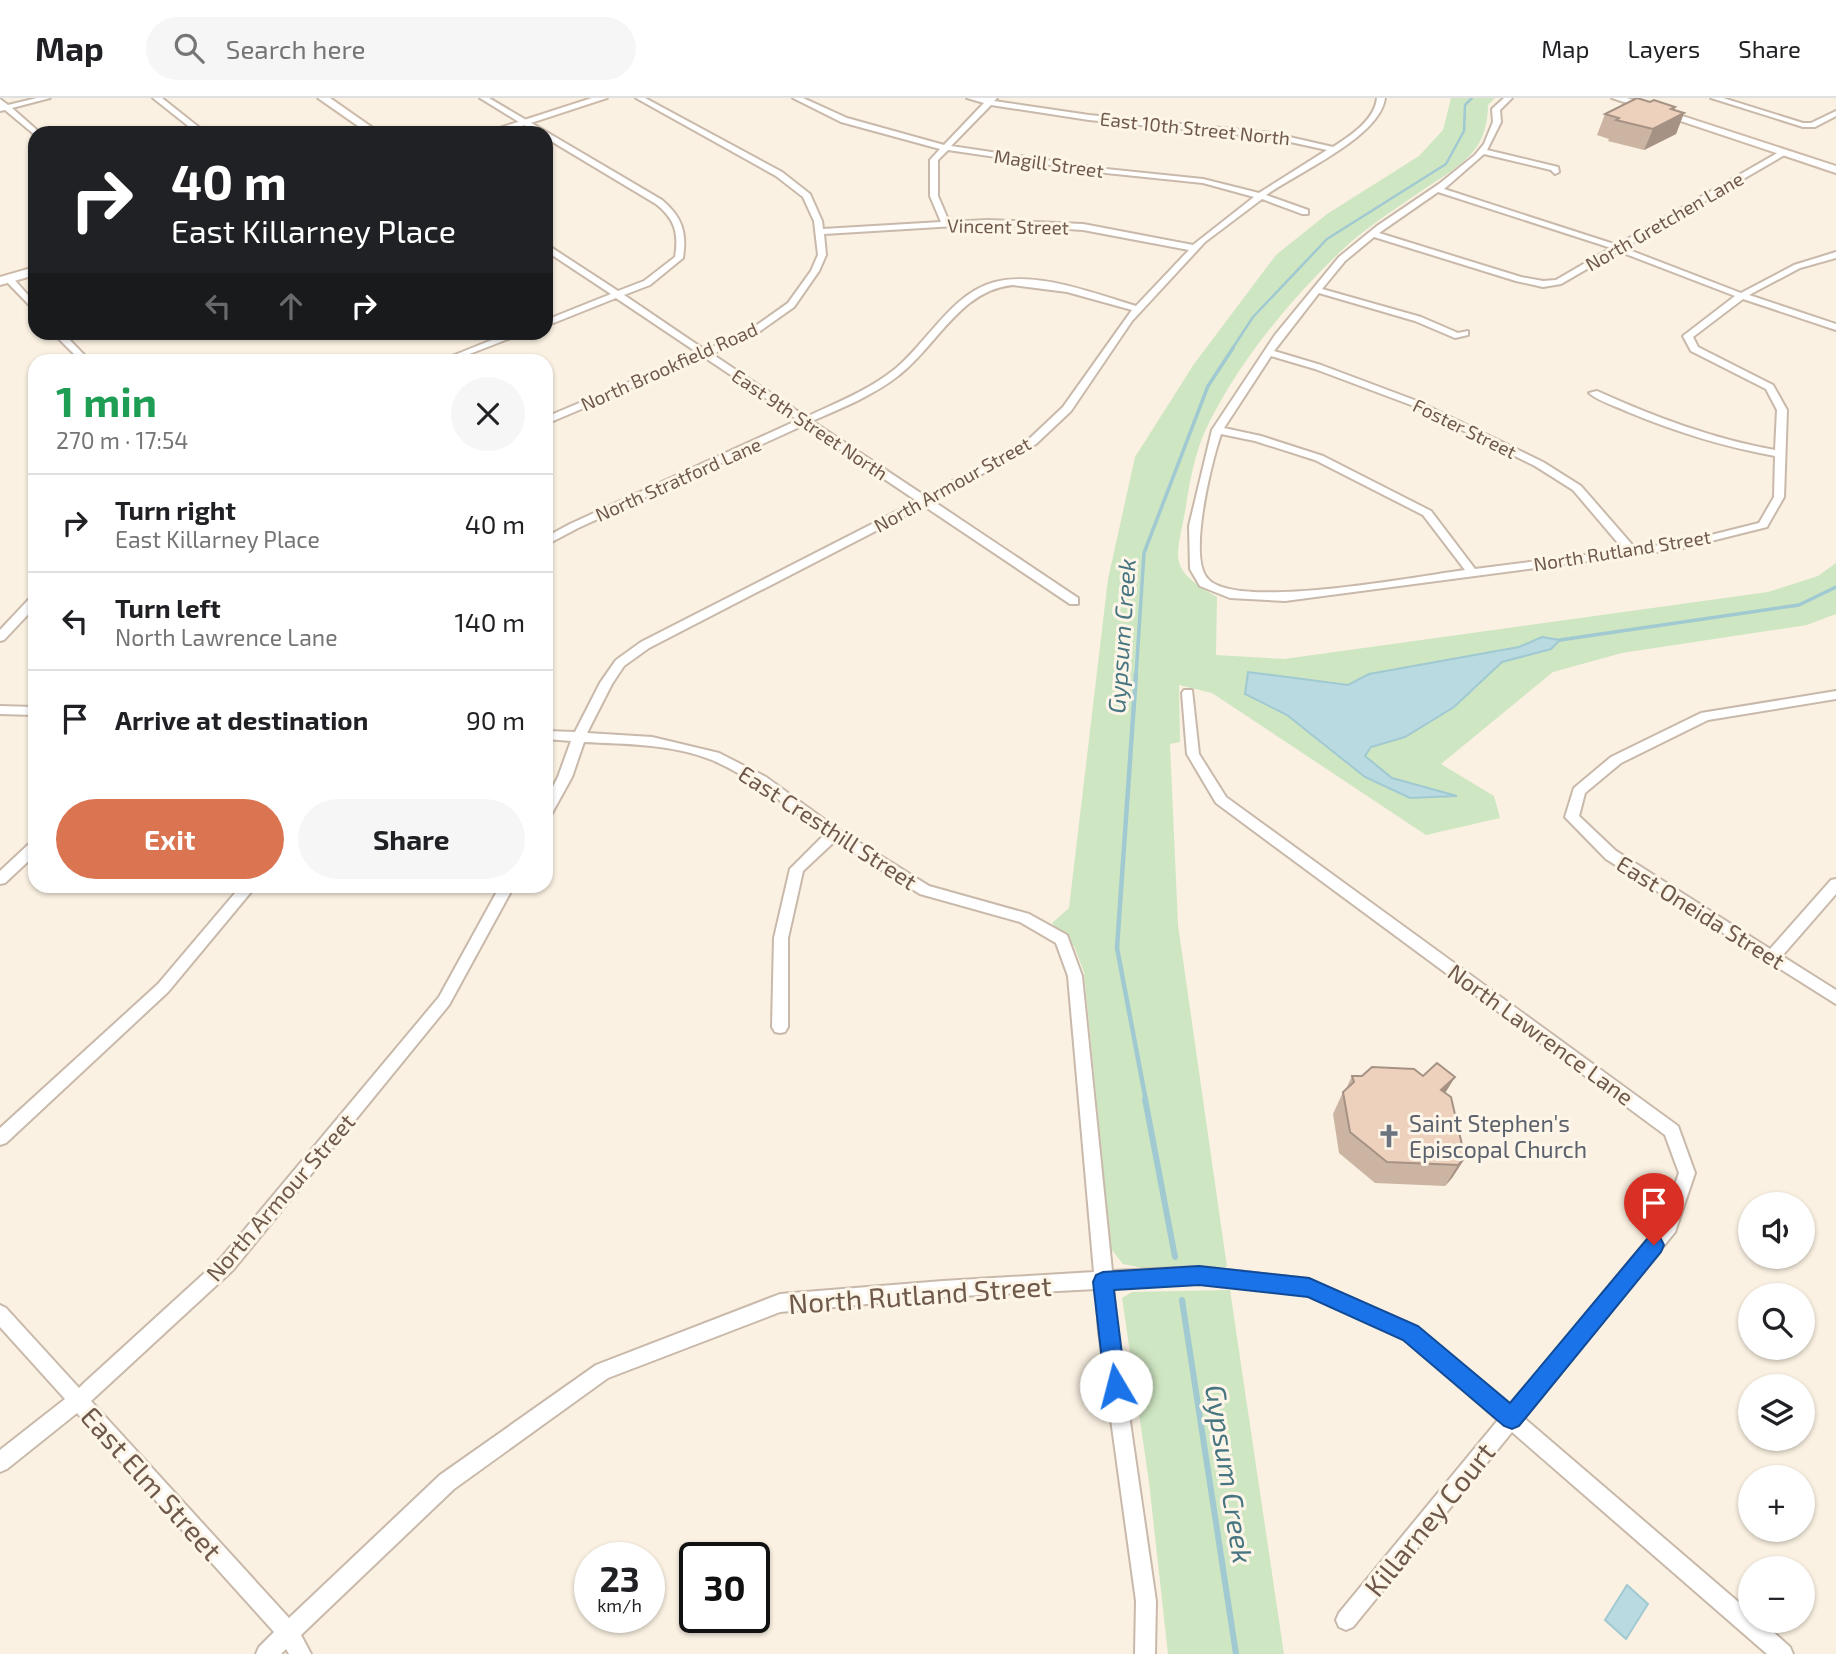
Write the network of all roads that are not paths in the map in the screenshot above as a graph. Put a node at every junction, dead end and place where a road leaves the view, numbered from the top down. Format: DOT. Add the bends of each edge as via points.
graph roads {
  1 [pos="46,98"];
  2 [pos="157,98"];
  3 [pos="323,98"];
  4 [pos="484,98"];
  5 [pos="602,98"];
  6 [pos="640,98"];
  7 [pos="797,98"];
  8 [pos="971,98"];
  9 [pos="1381,98"];
  10 [pos="1508,98"];
  11 [pos="1617,98"];
  12 [pos="1715,98"];
  13 [pos="991,100"];
  14 [pos="2,106"];
  15 [pos="1836,113"];
  16 [pos="524,122"];
  17 [pos="193,126"];
  18 [pos="365,126"];
  19 [pos="511,126"];
  20 [pos="531,126"];
  21 [pos="28,127"];
  22 [pos="553,139"];
  23 [pos="945,148"];
  24 [pos="1334,150"];
  25 [pos="1482,151"];
  26 [pos="1784,153"];
  27 [pos="1836,170"];
  28 [pos="1555,172"];
  29 [pos="1437,189"];
  30 [pos="1261,196"];
  31 [pos="1305,212"];
  32 [pos="946,225"];
  33 [pos="819,232"];
  34 [pos="1373,234"];
  35 [pos="1618,247"];
  36 [pos="1194,248"];
  37 [pos="553,252"];
  38 [pos="1836,255"];
  39 [pos="28,273"];
  40 [pos="4,280"];
  41 [pos="1317,290"];
  42 [pos="618,296"];
  43 [pos="1744,297"];
  44 [pos="28,302"];
  45 [pos="1138,309"];
  46 [pos="553,320"];
  47 [pos="1836,327"];
  48 [pos="1465,333"];
  49 [pos="64,340"];
  50 [pos="501,340"];
  51 [pos="1269,352"];
  52 [pos="79,354"];
  53 [pos="463,354"];
  54 [pos="705,354"];
  55 [pos="1594,393"];
  56 [pos="553,418"];
  57 [pos="806,422"];
  58 [pos="1217,430"];
  59 [pos="1781,454"];
  60 [pos="925,501"];
  61 [pos="553,538"];
  62 [pos="1632,552"];
  63 [pos="1472,572"];
  64 [pos="1074,601"];
  65 [pos="28,607"];
  66 [pos="0,637"];
  67 [pos="1188,693"];
  68 [pos="1836,695"];
  69 [pos="0,710"];
  70 [pos="28,711"];
  71 [pos="553,735"];
  72 [pos="579,736"];
  73 [pos="553,800"];
  74 [pos="834,834"];
  75 [pos="28,853"];
  76 [pos="0,879"];
  77 [pos="1836,884"];
  78 [pos="243,893"];
  79 [pos="503,893"];
  80 [pos="1772,957"];
  81 [pos="1836,998"];
  82 [pos="780,1027"];
  83 [pos="0,1139"];
  84 [pos="1103,1282"];
  85 [pos="0,1314"];
  86 [pos="78,1400"];
  87 [pos="1512,1418"];
  88 [pos="0,1462"];
  89 [pos="1346,1620"];
  90 [pos="288,1633"];
  91 [pos="266,1654"];
  92 [pos="301,1654"];
  93 [pos="1145,1654"];
  94 [pos="1783,1654"];
  1 -- 14 [label="street"];
  2 -- 17 [label="street"];
  3 -- 18 [label="main road"];
  4 -- 16 [label="street"];
  5 -- 16 [label="main road"];
  6 -- 33 [label="street" via="799,188 807,196"];
  7 -- 23 [label="street, Magill Street" via="844,120"];
  8 -- 13 [label="street, East 10th Street North"];
  9 -- 24 [label="street, North Armour Street" via="1380,107 1356,136"];
  10 -- 25 [label="street" via="1496,108 1497,122"];
  11 -- 26 [label="main road"];
  12 -- 15 [label="street" via="1803,125"];
  13 -- 23 [label="street"];
  13 -- 24 [label="street, East 10th Street North" via="1266,134"];
  14 -- 21 [label="street"];
  16 -- 19 [label="main road"];
  16 -- 20 [label="street"];
  22 -- 42 [label="street" via="659,202 682,229 679,258 647,283"];
  23 -- 30 [label="street, Magill Street" via="1203,181"];
  23 -- 32 [label="street" via="934,160 934,196"];
  24 -- 30 [label="street, North Armour Street"];
  25 -- 28 [label="street"];
  25 -- 29 [label="street"];
  26 -- 27 [label="main road"];
  26 -- 35 [label="street, North Gretchen Lane"];
  29 -- 34 [label="street"];
  29 -- 35 [label="street"];
  30 -- 31 [label="street, Magill Street"];
  30 -- 36 [label="street, North Armour Street"];
  32 -- 33 [label="street, Vincent Street"];
  32 -- 36 [label="street, Vincent Street" via="988,222 1083,227"];
  33 -- 54 [label="street, North Brookfield Road" via="822,255 791,305 750,334"];
  34 -- 35 [label="street, North Gretchen Lane" via="1543,284 1558,282"];
  34 -- 41 [label="street" via="1342,259"];
  35 -- 43 [label="street"];
  36 -- 45 [label="street, North Armour Street"];
  37 -- 42 [label="street, East 9th Street North"];
  38 -- 43 [label="street" via="1784,271"];
  39 -- 40 [label="main road"];
  40 -- 44 [label="street"];
  41 -- 48 [label="street" via="1418,319 1458,336"];
  41 -- 51 [label="street"];
  42 -- 46 [label="street"];
  42 -- 54 [label="street, East 9th Street North"];
  43 -- 47 [label="street"];
  43 -- 59 [label="street, North Rutland Street" via="1688,336 1694,349 1770,387 1782,410"];
  45 -- 57 [label="street, North Stratford Lane" via="1027,282 994,285 962,304 900,370"];
  45 -- 60 [label="street, North Armour Street" via="1067,409 1032,442"];
  49 -- 52 [label="street"];
  50 -- 53 [label="street"];
  51 -- 58 [label="street"];
  51 -- 62 [label="street, Foster Street" via="1404,399 1539,464 1577,488"];
  54 -- 56 [label="street, North Brookfield Road"];
  54 -- 57 [label="street, East 9th Street North"];
  55 -- 59 [label="street" via="1688,433"];
  57 -- 60 [label="street, East 9th Street North"];
  57 -- 61 [label="street, North Stratford Lane"];
  58 -- 63 [label="street" via="1319,458 1427,513"];
  58 -- 63 [label="street, North Rutland Street" via="1194,526 1196,569 1204,583 1234,595 1285,597"];
  59 -- 62 [label="street, North Rutland Street" via="1779,497 1763,525 1679,546"];
  60 -- 64 [label="street, East 9th Street North"];
  60 -- 72 [label="street, North Armour Street" via="645,645 620,663 606,682"];
  62 -- 63 [label="street, North Rutland Street"];
  65 -- 66 [label="street"];
  67 -- 87 [label="street, North Lawrence Lane" via="1193,754 1221,800 1672,1131 1687,1173 1669,1226"];
  68 -- 80 [label="street, East Oneida Street" via="1705,716 1616,760 1579,791 1572,817 1611,855"];
  69 -- 70 [label="street"];
  71 -- 72 [label="street, East Cresthill Street"];
  72 -- 73 [label="street, North Armour Street"];
  72 -- 74 [label="street, East Cresthill Street" via="652,741 714,756 761,780"];
  74 -- 82 [label="street" via="797,869 781,938"];
  74 -- 84 [label="street, East Cresthill Street" via="925,890 1024,918 1062,939 1075,976"];
  75 -- 76 [label="street"];
  77 -- 80 [label="street"];
  78 -- 83 [label="street" via="163,988"];
  79 -- 86 [label="street, North Armour Street" via="444,1001 236,1253"];
  80 -- 81 [label="street, East Oneida Street"];
  84 -- 87 [label="street, North Rutland Street" via="1199,1275 1309,1287 1410,1333"];
  84 -- 90 [label="street, North Rutland Street" via="780,1303 602,1371 447,1482"];
  84 -- 93 [label="street" via="1146,1601"];
  85 -- 86 [label="street, East Elm Street"];
  86 -- 88 [label="street, North Armour Street"];
  86 -- 90 [label="street, East Elm Street"];
  87 -- 89 [label="street, Killarney Court"];
  87 -- 94 [label="street, North Rutland Street"];
  90 -- 91 [label="street, North Rutland Street"];
  90 -- 92 [label="street, East Elm Street"];
}
